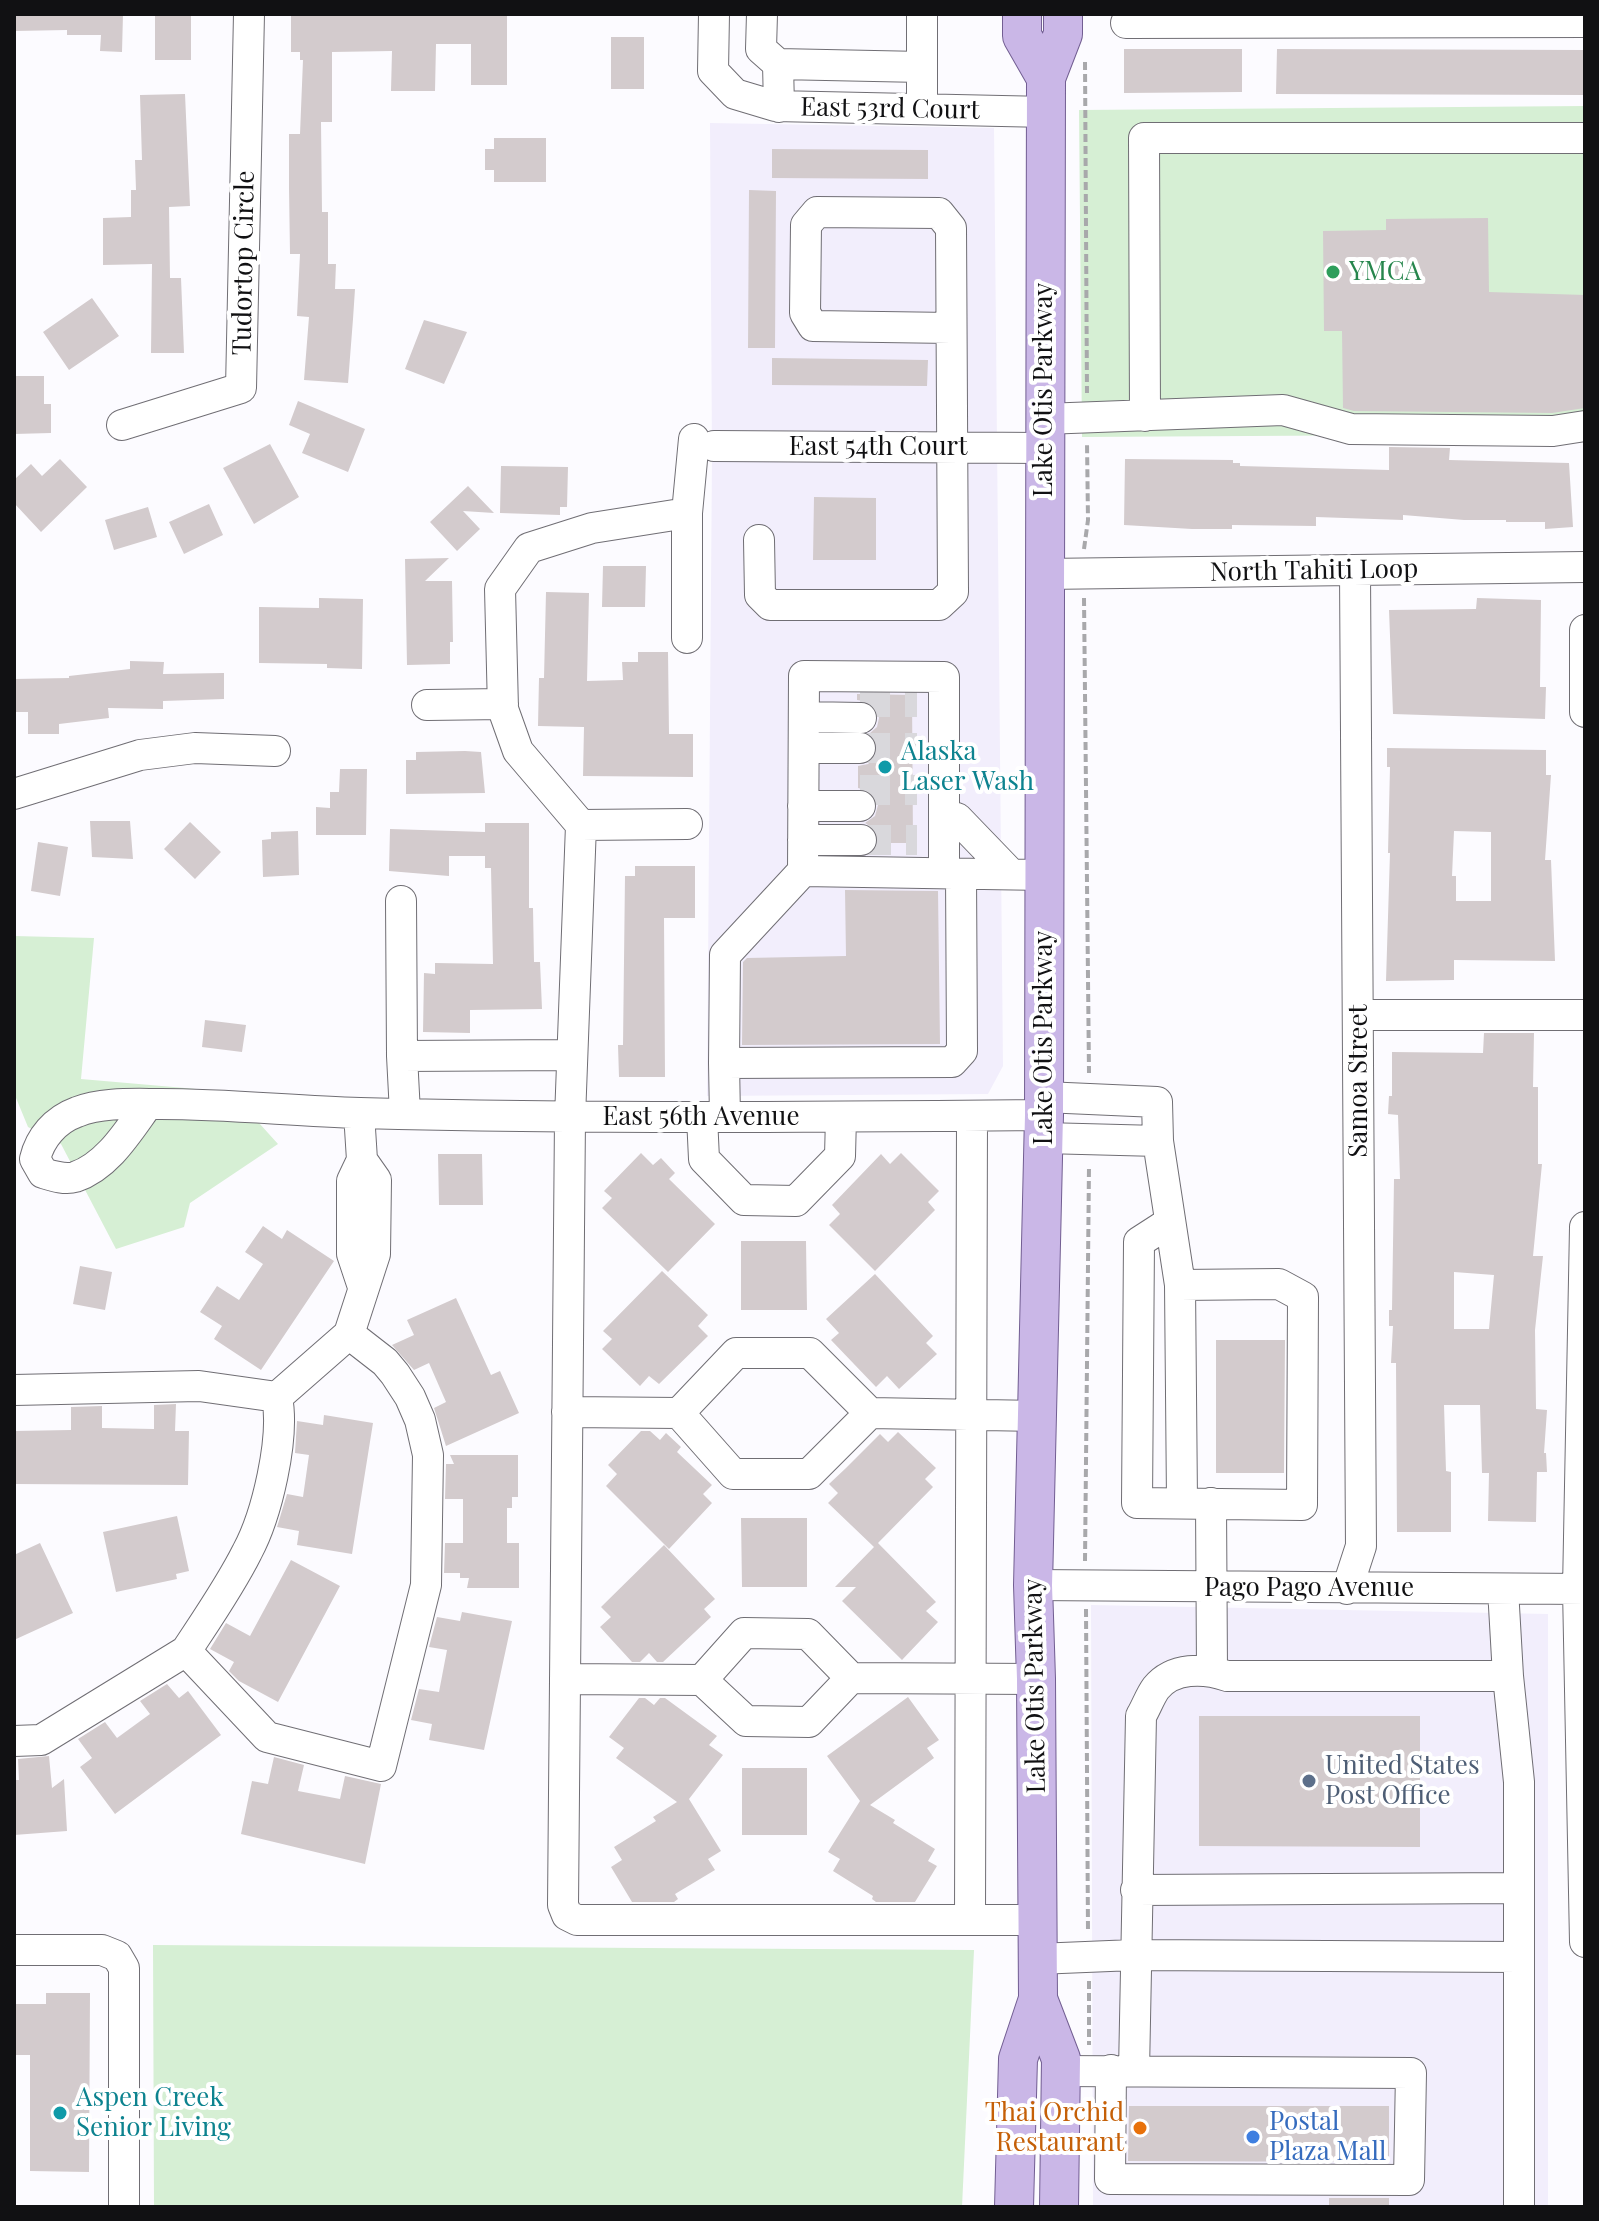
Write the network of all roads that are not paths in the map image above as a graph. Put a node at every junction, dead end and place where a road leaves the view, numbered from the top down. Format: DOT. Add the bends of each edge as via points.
graph roads {
  1 [pos="249,14"];
  2 [pos="714,14"];
  3 [pos="762,14"];
  4 [pos="922,14"];
  5 [pos="1022,14"];
  6 [pos="1063,14"];
  7 [pos="1585,22"];
  8 [pos="1126,23"];
  9 [pos="778,64"];
  10 [pos="922,67"];
  11 [pos="1046,95"];
  12 [pos="779,107"];
  13 [pos="922,109"];
  14 [pos="1585,138"];
  15 [pos="951,328"];
  16 [pos="1145,416"];
  17 [pos="122,425"];
  18 [pos="1585,426"];
  19 [pos="1044,433"];
  20 [pos="953,447"];
  21 [pos="687,513"];
  22 [pos="759,540"];
  23 [pos="1585,567"];
  24 [pos="1355,572"];
  25 [pos="1044,574"];
  26 [pos="1585,630"];
  27 [pos="687,638"];
  28 [pos="503,704"];
  29 [pos="427,705"];
  30 [pos="1585,712"];
  31 [pos="804,724"];
  32 [pos="275,751"];
  33 [pos="14,794"];
  34 [pos="803,814"];
  35 [pos="931,815"];
  36 [pos="687,824"];
  37 [pos="581,825"];
  38 [pos="803,871"];
  39 [pos="952,873"];
  40 [pos="1028,875"];
  41 [pos="401,901"];
  42 [pos="1359,1015"];
  43 [pos="1585,1015"];
  44 [pos="572,1055"];
  45 [pos="402,1056"];
  46 [pos="724,1063"];
  47 [pos="148,1104"];
  48 [pos="359,1113"];
  49 [pos="405,1113"];
  50 [pos="972,1116"];
  51 [pos="714,1117"];
  52 [pos="841,1117"];
  53 [pos="1044,1117"];
  54 [pos="570,1118"];
  55 [pos="1158,1141"];
  56 [pos="1170,1222"];
  57 [pos="1585,1227"];
  58 [pos="1180,1285"];
  59 [pos="349,1334"];
  60 [pos="14,1390"];
  61 [pos="277,1397"];
  62 [pos="567,1412"];
  63 [pos="679,1413"];
  64 [pos="870,1413"];
  65 [pos="971,1415"];
  66 [pos="1039,1416"];
  67 [pos="1196,1502"];
  68 [pos="1033,1585"];
  69 [pos="1211,1587"];
  70 [pos="1347,1589"];
  71 [pos="1503,1589"];
  72 [pos="1582,1589"];
  73 [pos="186,1651"];
  74 [pos="1212,1671"];
  75 [pos="1508,1676"];
  76 [pos="851,1678"];
  77 [pos="565,1679"];
  78 [pos="970,1679"];
  79 [pos="1036,1679"];
  80 [pos="702,1680"];
  81 [pos="14,1741"];
  82 [pos="1519,1888"];
  83 [pos="1136,1890"];
  84 [pos="970,1920"];
  85 [pos="1037,1920"];
  86 [pos="1585,1942"];
  87 [pos="14,1950"];
  88 [pos="1134,1955"];
  89 [pos="1519,1957"];
  90 [pos="1037,1959"];
  91 [pos="1038,1999"];
  92 [pos="1123,2070"];
  93 [pos="1060,2071"];
  94 [pos="124,2207"];
  95 [pos="1014,2207"];
  96 [pos="1059,2207"];
  97 [pos="1519,2207"];
  1 -- 17 [label="street, Tudortop Circle" via="241,388"];
  2 -- 12 [label="street, East 53rd Court" via="713,71 735,94"];
  3 -- 9 [label="street" via="761,49"];
  4 -- 10 [label="street"];
  5 -- 11 [label="main road" via="1022,36"];
  6 -- 11 [label="main road, Lake Otis Parkway" via="1063,34"];
  7 -- 8 [label="street"];
  9 -- 10 [label="street"];
  9 -- 12 [label="street"];
  10 -- 13 [label="street"];
  11 -- 13 [label="street, East 53rd Court"];
  11 -- 19 [label="main road, Lake Otis Parkway"];
  12 -- 13 [label="street, East 53rd Court"];
  14 -- 16 [label="street" via="1144,138"];
  15 -- 15 [label="street" via="951,228 939,213 817,212 806,225 805,313 813,326"];
  15 -- 20 [label="street"];
  16 -- 18 [label="street, East 54th Court" via="1283,410 1351,429 1553,431"];
  16 -- 19 [label="street, East 54th Court"];
  19 -- 20 [label="street, East 54th Court"];
  19 -- 25 [label="main road, Lake Otis Parkway"];
  20 -- 21 [label="street, East 54th Court" via="704,443"];
  20 -- 22 [label="street" via="953,592 939,605 770,605 760,595"];
  21 -- 27 [label="street"];
  21 -- 28 [label="street" via="592,528 529,548 500,589"];
  23 -- 24 [label="street, North Tahiti Loop"];
  24 -- 25 [label="street, North Tahiti Loop"];
  24 -- 42 [label="street, Samoa Street"];
  25 -- 40 [label="main road, Lake Otis Parkway"];
  26 -- 30 [label="street"];
  28 -- 29 [label="street"];
  28 -- 37 [label="street" via="518,751"];
  31 -- 31 [label="street" via="860,725"];
  31 -- 34 [label="street"];
  31 -- 35 [label="street" via="804,676 944,677 930,726"];
  32 -- 33 [label="street" via="195,748 140,755"];
  34 -- 34 [label="street" via="860,815"];
  34 -- 38 [label="street"];
  35 -- 39 [label="street"];
  35 -- 40 [label="street" via="957,818"];
  36 -- 37 [label="street"];
  37 -- 44 [label="street"];
  38 -- 39 [label="street"];
  38 -- 46 [label="street" via="725,955"];
  39 -- 40 [label="street"];
  39 -- 46 [label="street" via="962,1051 952,1062"];
  40 -- 53 [label="main road, Lake Otis Parkway"];
  41 -- 45 [label="street"];
  42 -- 43 [label="street"];
  42 -- 70 [label="street, Samoa Street" via="1361,1546"];
  44 -- 45 [label="street"];
  44 -- 54 [label="street"];
  45 -- 49 [label="street"];
  46 -- 51 [label="street"];
  47 -- 48 [label="street, East 56th Avenue"];
  48 -- 49 [label="street, East 56th Avenue"];
  48 -- 59 [label="street" via="362,1160 352,1181 352,1254 363,1287"];
  49 -- 54 [label="street, East 56th Avenue"];
  50 -- 52 [label="street, East 56th Avenue"];
  50 -- 53 [label="street, East 56th Avenue"];
  50 -- 65 [label="street"];
  51 -- 52 [label="street, East 56th Avenue"];
  51 -- 52 [label="street" via="704,1159 744,1200 796,1201 840,1156"];
  51 -- 54 [label="street, East 56th Avenue"];
  53 -- 55 [label="street"];
  53 -- 55 [label="street" via="1157,1102"];
  53 -- 66 [label="main road, Lake Otis Parkway"];
  54 -- 62 [label="street"];
  55 -- 56 [label="street"];
  56 -- 58 [label="street"];
  56 -- 67 [label="street" via="1139,1242 1137,1503"];
  57 -- 72 [label="street"];
  58 -- 67 [label="street"];
  58 -- 67 [label="street" via="1279,1284 1303,1297 1302,1505"];
  59 -- 61 [label="street"];
  59 -- 73 [label="street" via="395,1374 420,1420 428,1455 426,1585 381,1766 267,1737"];
  60 -- 61 [label="street" via="199,1386"];
  61 -- 73 [label="street" via="281,1417 275,1462 249,1549"];
  62 -- 63 [label="street"];
  62 -- 77 [label="street"];
  63 -- 64 [label="street" via="736,1353 810,1353"];
  63 -- 64 [label="street" via="733,1474 809,1474"];
  64 -- 65 [label="street"];
  65 -- 66 [label="street"];
  65 -- 78 [label="street"];
  66 -- 68 [label="main road, Lake Otis Parkway"];
  67 -- 69 [label="street"];
  68 -- 69 [label="street, Pago Pago Avenue"];
  68 -- 79 [label="main road, Lake Otis Parkway"];
  69 -- 70 [label="street, Pago Pago Avenue"];
  69 -- 74 [label="street"];
  70 -- 71 [label="street, Pago Pago Avenue"];
  71 -- 72 [label="street, Pago Pago Avenue"];
  71 -- 75 [label="street"];
  72 -- 86 [label="street"];
  73 -- 81 [label="street" via="41,1740"];
  74 -- 75 [label="street" via="1227,1676"];
  74 -- 83 [label="street" via="1180,1672 1157,1686 1141,1716"];
  75 -- 82 [label="street" via="1519,1782"];
  76 -- 78 [label="street"];
  76 -- 80 [label="street" via="809,1722 746,1721"];
  76 -- 80 [label="street" via="808,1634 744,1633"];
  77 -- 80 [label="street"];
  77 -- 84 [label="street" via="567,1915 577,1920"];
  78 -- 79 [label="street"];
  78 -- 84 [label="street"];
  79 -- 85 [label="main road, Lake Otis Parkway"];
  82 -- 83 [label="street"];
  82 -- 89 [label="street"];
  83 -- 88 [label="street"];
  84 -- 85 [label="street"];
  85 -- 90 [label="main road, Lake Otis Parkway"];
  87 -- 94 [label="street" via="102,1950 117,1956 124,1968"];
  88 -- 89 [label="street"];
  88 -- 90 [label="street"];
  88 -- 92 [label="street"];
  89 -- 97 [label="street"];
  90 -- 91 [label="main road, Lake Otis Parkway"];
  91 -- 93 [label="main road, Lake Otis Parkway" via="1061,2059"];
  91 -- 95 [label="main road, Lake Otis Parkway" via="1018,2059"];
  92 -- 92 [label="street" via="1411,2073 1409,2180 1110,2179"];
  92 -- 93 [label="street"];
  93 -- 96 [label="main road, Lake Otis Parkway"];
}
